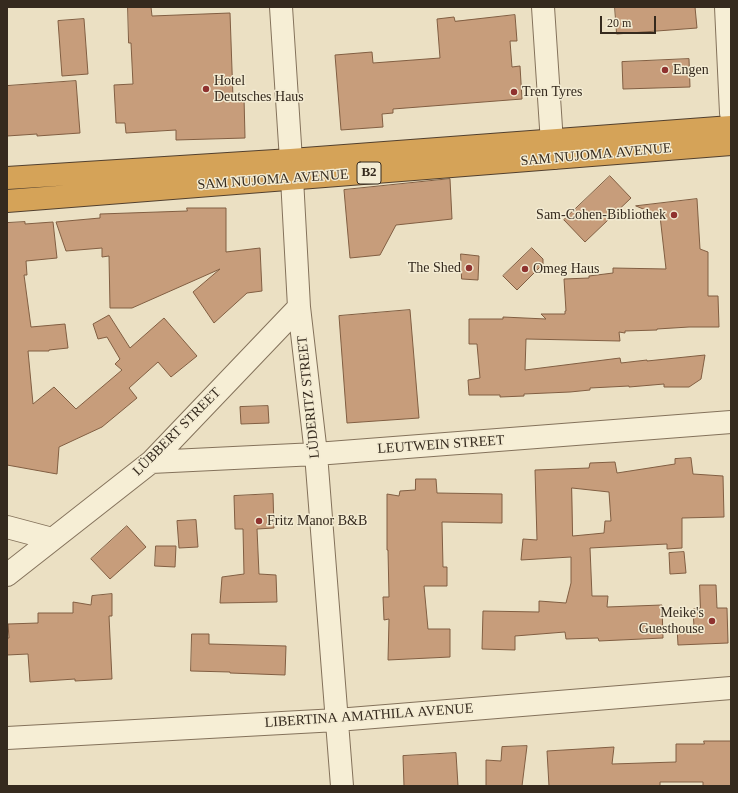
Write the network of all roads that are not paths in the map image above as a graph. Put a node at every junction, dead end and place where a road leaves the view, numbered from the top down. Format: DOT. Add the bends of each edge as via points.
graph roads {
  1 [pos="281,7"];
  2 [pos="543,7"];
  3 [pos="726,7"];
  4 [pos="731,113"];
  5 [pos="731,127"];
  6 [pos="731,144"];
  7 [pos="553,149"];
  8 [pos="291,169"];
  9 [pos="7,178"];
  10 [pos="7,201"];
  11 [pos="300,307"];
  12 [pos="731,422"];
  13 [pos="316,454"];
  14 [pos="151,462"];
  15 [pos="7,527"];
  16 [pos="52,539"];
  17 [pos="7,574"];
  18 [pos="731,688"];
  19 [pos="337,720"];
  20 [pos="7,738"];
  21 [pos="342,786"];
  1 -- 8 [label="street, LÜDERITZ STREET"];
  2 -- 7 [label="street"];
  3 -- 4 [label="street"];
  5 -- 7 [label="highway, SAM NUJOMA AVENUE / B2"];
  6 -- 7 [label="highway, SAM NUJOMA AVENUE / B2"];
  7 -- 8 [label="highway, SAM NUJOMA AVENUE / B2"];
  8 -- 9 [label="highway, SAM NUJOMA AVENUE / B2"];
  8 -- 10 [label="highway, SAM NUJOMA AVENUE / B2"];
  8 -- 11 [label="street, LÜDERITZ STREET"];
  11 -- 13 [label="street, LÜDERITZ STREET"];
  11 -- 14 [label="street, LÜBBERT STREET"];
  12 -- 13 [label="street, LEUTWEIN STREET"];
  13 -- 14 [label="street, LEUTWEIN STREET"];
  13 -- 19 [label="street, LÜDERITZ STREET"];
  14 -- 16 [label="street, LÜBBERT STREET"];
  15 -- 16 [label="street"];
  16 -- 17 [label="street, LÜBBERT STREET"];
  18 -- 19 [label="street, LIBERTINA AMATHILA AVENUE"];
  19 -- 20 [label="street, LIBERTINA AMATHILA AVENUE"];
  19 -- 21 [label="street, LÜDERITZ STREET"];
}
